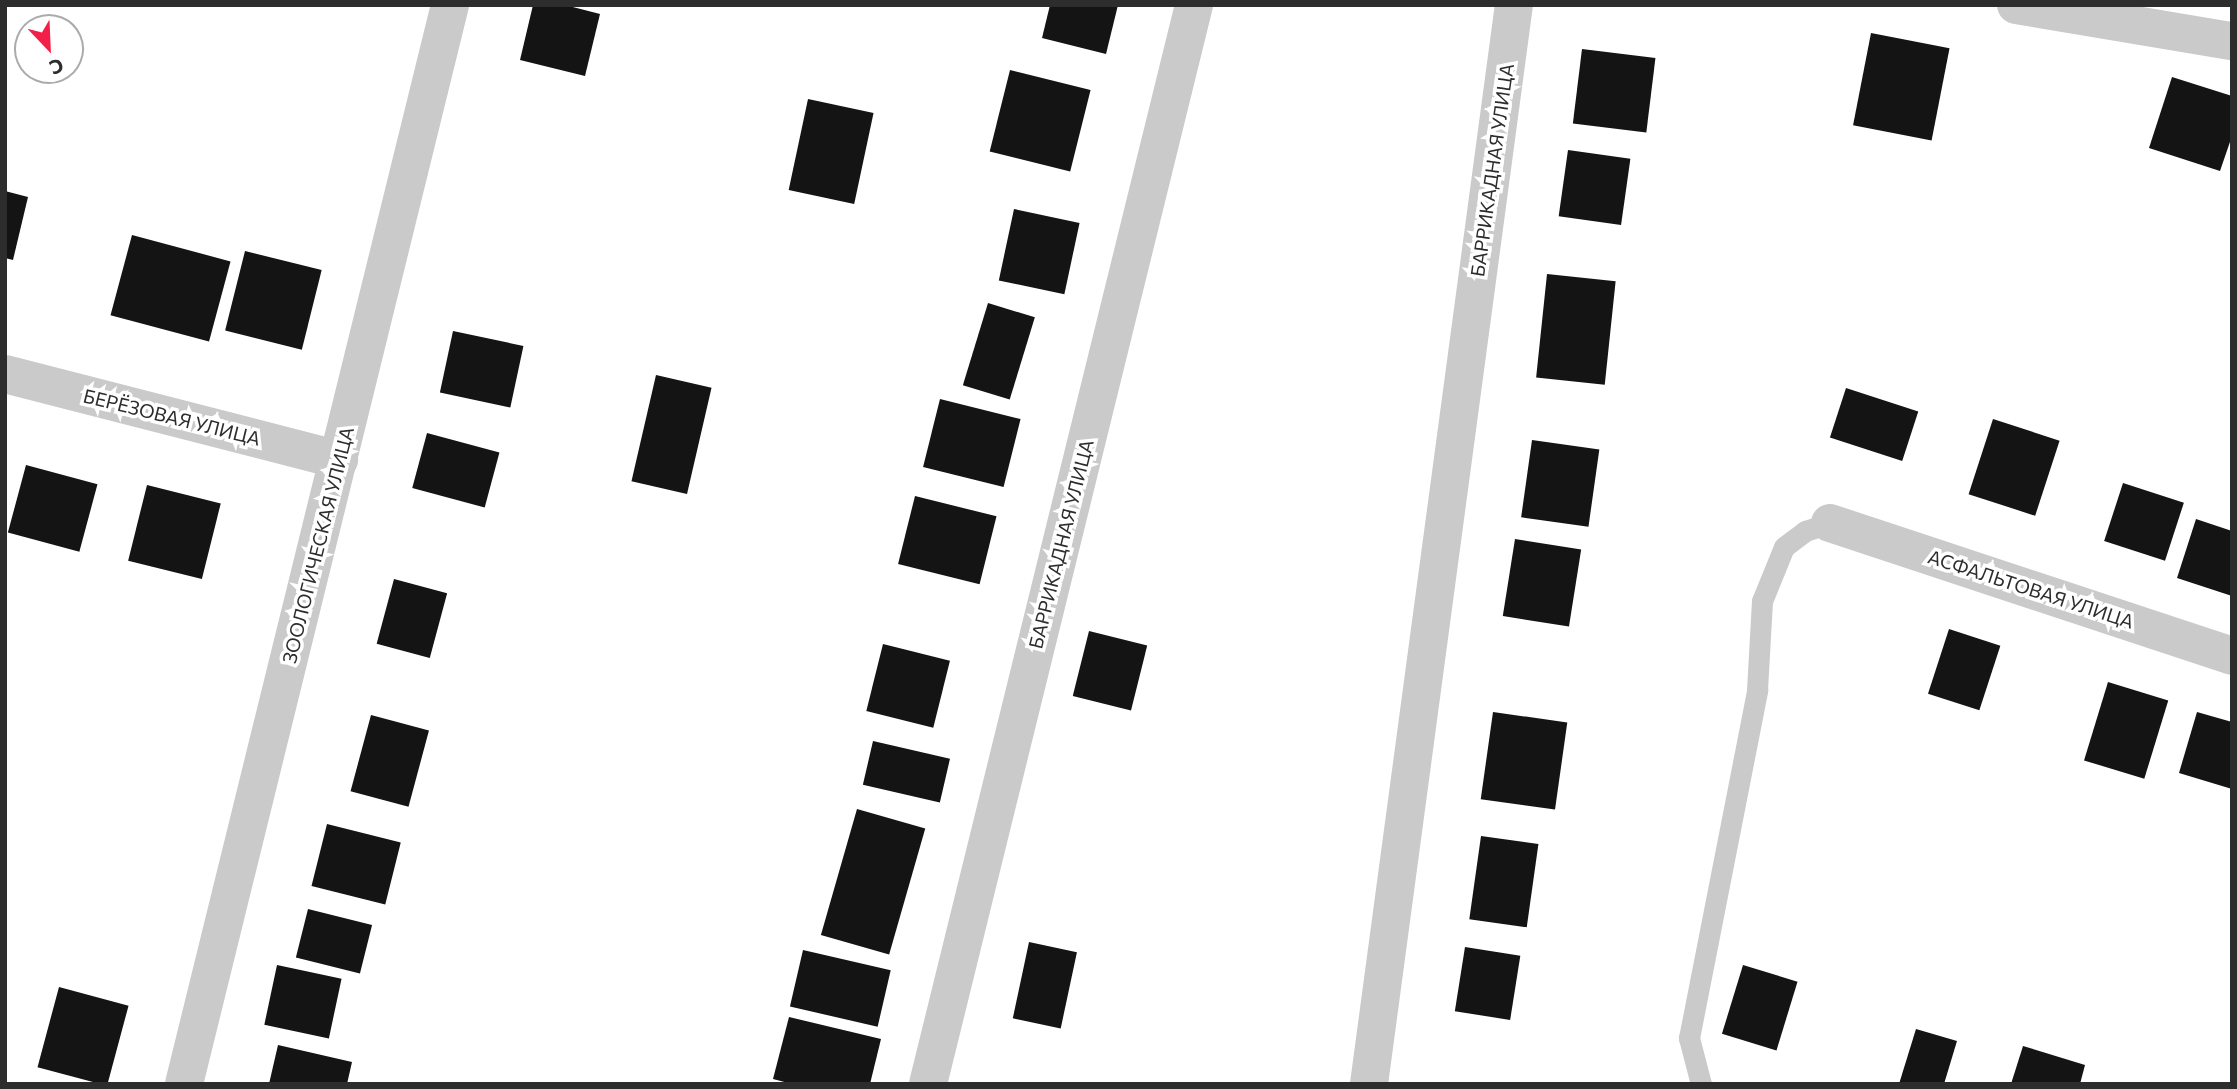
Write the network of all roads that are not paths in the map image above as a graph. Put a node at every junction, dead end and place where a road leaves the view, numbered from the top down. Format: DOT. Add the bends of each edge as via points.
graph roads {
  1 [pos="450,5"];
  2 [pos="1194,5"];
  3 [pos="1514,5"];
  4 [pos="2015,5"];
  5 [pos="2232,41"];
  6 [pos="5,374"];
  7 [pos="339,460"];
  8 [pos="1830,523"];
  9 [pos="2232,656"];
  10 [pos="184,1084"];
  11 [pos="928,1084"];
  12 [pos="1369,1084"];
  13 [pos="1701,1084"];
  1 -- 7 [label="street, ЗООЛОГИЧЕСКАЯ УЛИЦА"];
  2 -- 11 [label="street, БАРРИКАДНАЯ УЛИЦА"];
  3 -- 12 [label="street, БАРРИКАДНАЯ УЛИЦА"];
  4 -- 5 [label="street"];
  6 -- 7 [label="street, БЕРЁЗОВАЯ УЛИЦА"];
  7 -- 10 [label="street, ЗООЛОГИЧЕСКАЯ УЛИЦА"];
  8 -- 9 [label="street, АСФАЛЬТОВАЯ УЛИЦА"];
  8 -- 13 [label="lane" via="1805,531 1784,547 1762,601 1757,690 1689,1038"];
}
